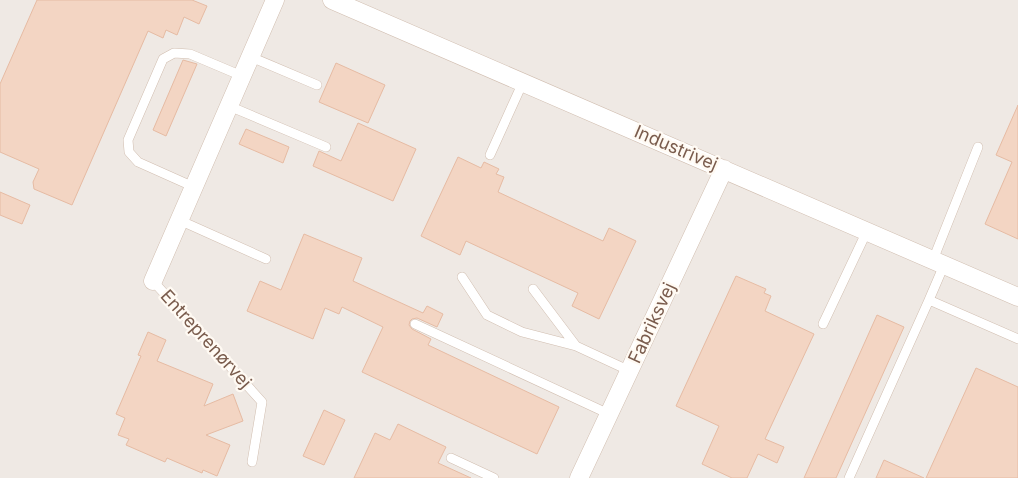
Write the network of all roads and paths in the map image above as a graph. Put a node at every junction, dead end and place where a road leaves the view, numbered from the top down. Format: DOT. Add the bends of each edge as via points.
graph roads {
  1 [pos="275,0"];
  2 [pos="332,0"];
  3 [pos="250,57"];
  4 [pos="242,76"];
  5 [pos="523,82"];
  6 [pos="317,85"];
  7 [pos="229,106"];
  8 [pos="326,147"];
  9 [pos="978,147"];
  10 [pos="490,155"];
  11 [pos="724,169"];
  12 [pos="194,187"];
  13 [pos="179,220"];
  14 [pos="867,231"];
  15 [pos="266,259"];
  16 [pos="939,262"];
  17 [pos="462,277"];
  18 [pos="153,281"];
  19 [pos="533,289"];
  20 [pos="1018,297"];
  21 [pos="929,300"];
  22 [pos="415,324"];
  23 [pos="823,324"];
  24 [pos="1018,339"];
  25 [pos="576,346"];
  26 [pos="630,370"];
  27 [pos="609,414"];
  28 [pos="450,458"];
  29 [pos="252,462"];
  30 [pos="494,478"];
  31 [pos="579,478"];
  32 [pos="849,478"];
  1 -- 3 [label="street, Entreprenørvej"];
  2 -- 5 [label="street, Industrivej"];
  3 -- 4 [label="street, Entreprenørvej"];
  3 -- 6 [label="lane"];
  4 -- 7 [label="street, Entreprenørvej"];
  4 -- 12 [label="lane" via="190,54 174,53 163,59 128,140 129,152 138,162"];
  5 -- 10 [label="lane"];
  5 -- 11 [label="street, Industrivej"];
  7 -- 8 [label="lane"];
  7 -- 12 [label="street, Entreprenørvej"];
  9 -- 16 [label="lane"];
  11 -- 14 [label="street, Industrivej"];
  11 -- 26 [label="street, Fabriksvej"];
  12 -- 13 [label="street, Entreprenørvej"];
  13 -- 15 [label="lane"];
  13 -- 18 [label="street, Entreprenørvej"];
  14 -- 16 [label="street, Industrivej"];
  14 -- 23 [label="lane"];
  16 -- 20 [label="street, Industrivej"];
  16 -- 21 [label="lane"];
  17 -- 25 [label="lane" via="487,315 522,332"];
  18 -- 29 [label="lane, Entreprenørvej" via="262,402"];
  19 -- 25 [label="lane"];
  21 -- 24 [label="lane"];
  21 -- 32 [label="lane"];
  22 -- 27 [label="lane"];
  25 -- 26 [label="lane"];
  26 -- 27 [label="street, Fabriksvej"];
  27 -- 31 [label="street, Fabriksvej"];
  28 -- 30 [label="lane"];
}
